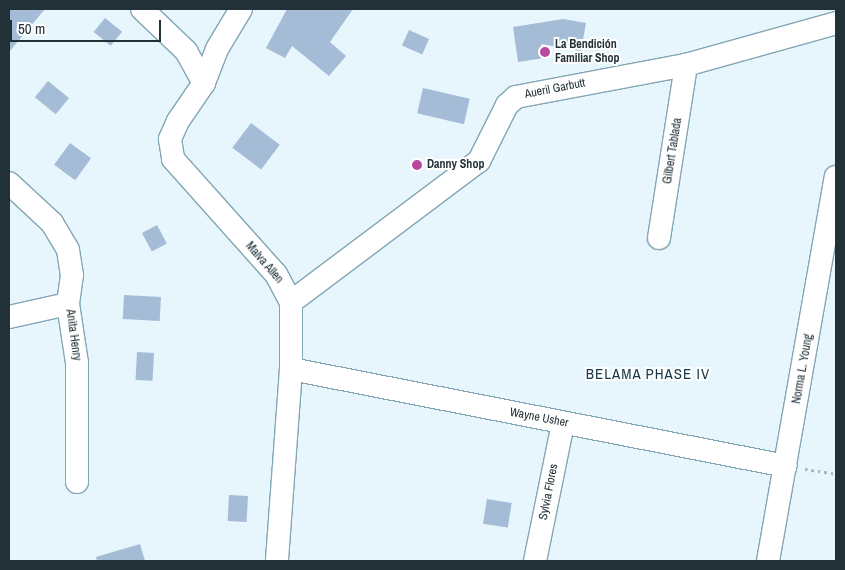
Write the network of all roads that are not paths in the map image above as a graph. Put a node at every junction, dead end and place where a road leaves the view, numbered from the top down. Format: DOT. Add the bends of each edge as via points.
graph roads {
  1 [pos="142,9"];
  2 [pos="241,9"];
  3 [pos="836,23"];
  4 [pos="686,65"];
  5 [pos="204,83"];
  6 [pos="836,177"];
  7 [pos="9,183"];
  8 [pos="834,202"];
  9 [pos="659,238"];
  10 [pos="291,302"];
  11 [pos="68,304"];
  12 [pos="9,318"];
  13 [pos="291,370"];
  14 [pos="563,423"];
  15 [pos="786,466"];
  16 [pos="77,482"];
  17 [pos="277,561"];
  18 [pos="536,561"];
  19 [pos="768,561"];
  1 -- 5 [label="street" via="186,51"];
  2 -- 5 [label="street, Malva Allen" via="217,49"];
  3 -- 4 [label="street, Aueril Garbutt"];
  4 -- 9 [label="street, Gilbert Tablada"];
  4 -- 10 [label="street, Aueril Garbutt" via="516,97 507,105 479,161"];
  5 -- 10 [label="street, Malva Allen" via="178,121 170,139 173,159 276,274"];
  6 -- 8 [label="street, Norma L. Young"];
  7 -- 11 [label="street, Anita Henry" via="52,223 68,250 72,275"];
  8 -- 15 [label="street, Norma L. Young"];
  10 -- 13 [label="street, Malva Allen"];
  11 -- 12 [label="street"];
  11 -- 16 [label="street, Anita Henry" via="77,363"];
  13 -- 14 [label="street, Wayne Usher"];
  13 -- 17 [label="street, Malva Allen"];
  14 -- 15 [label="street, Wayne Usher"];
  14 -- 18 [label="street, Sylvia Flores"];
  15 -- 19 [label="street, Norma L. Young"];
}
